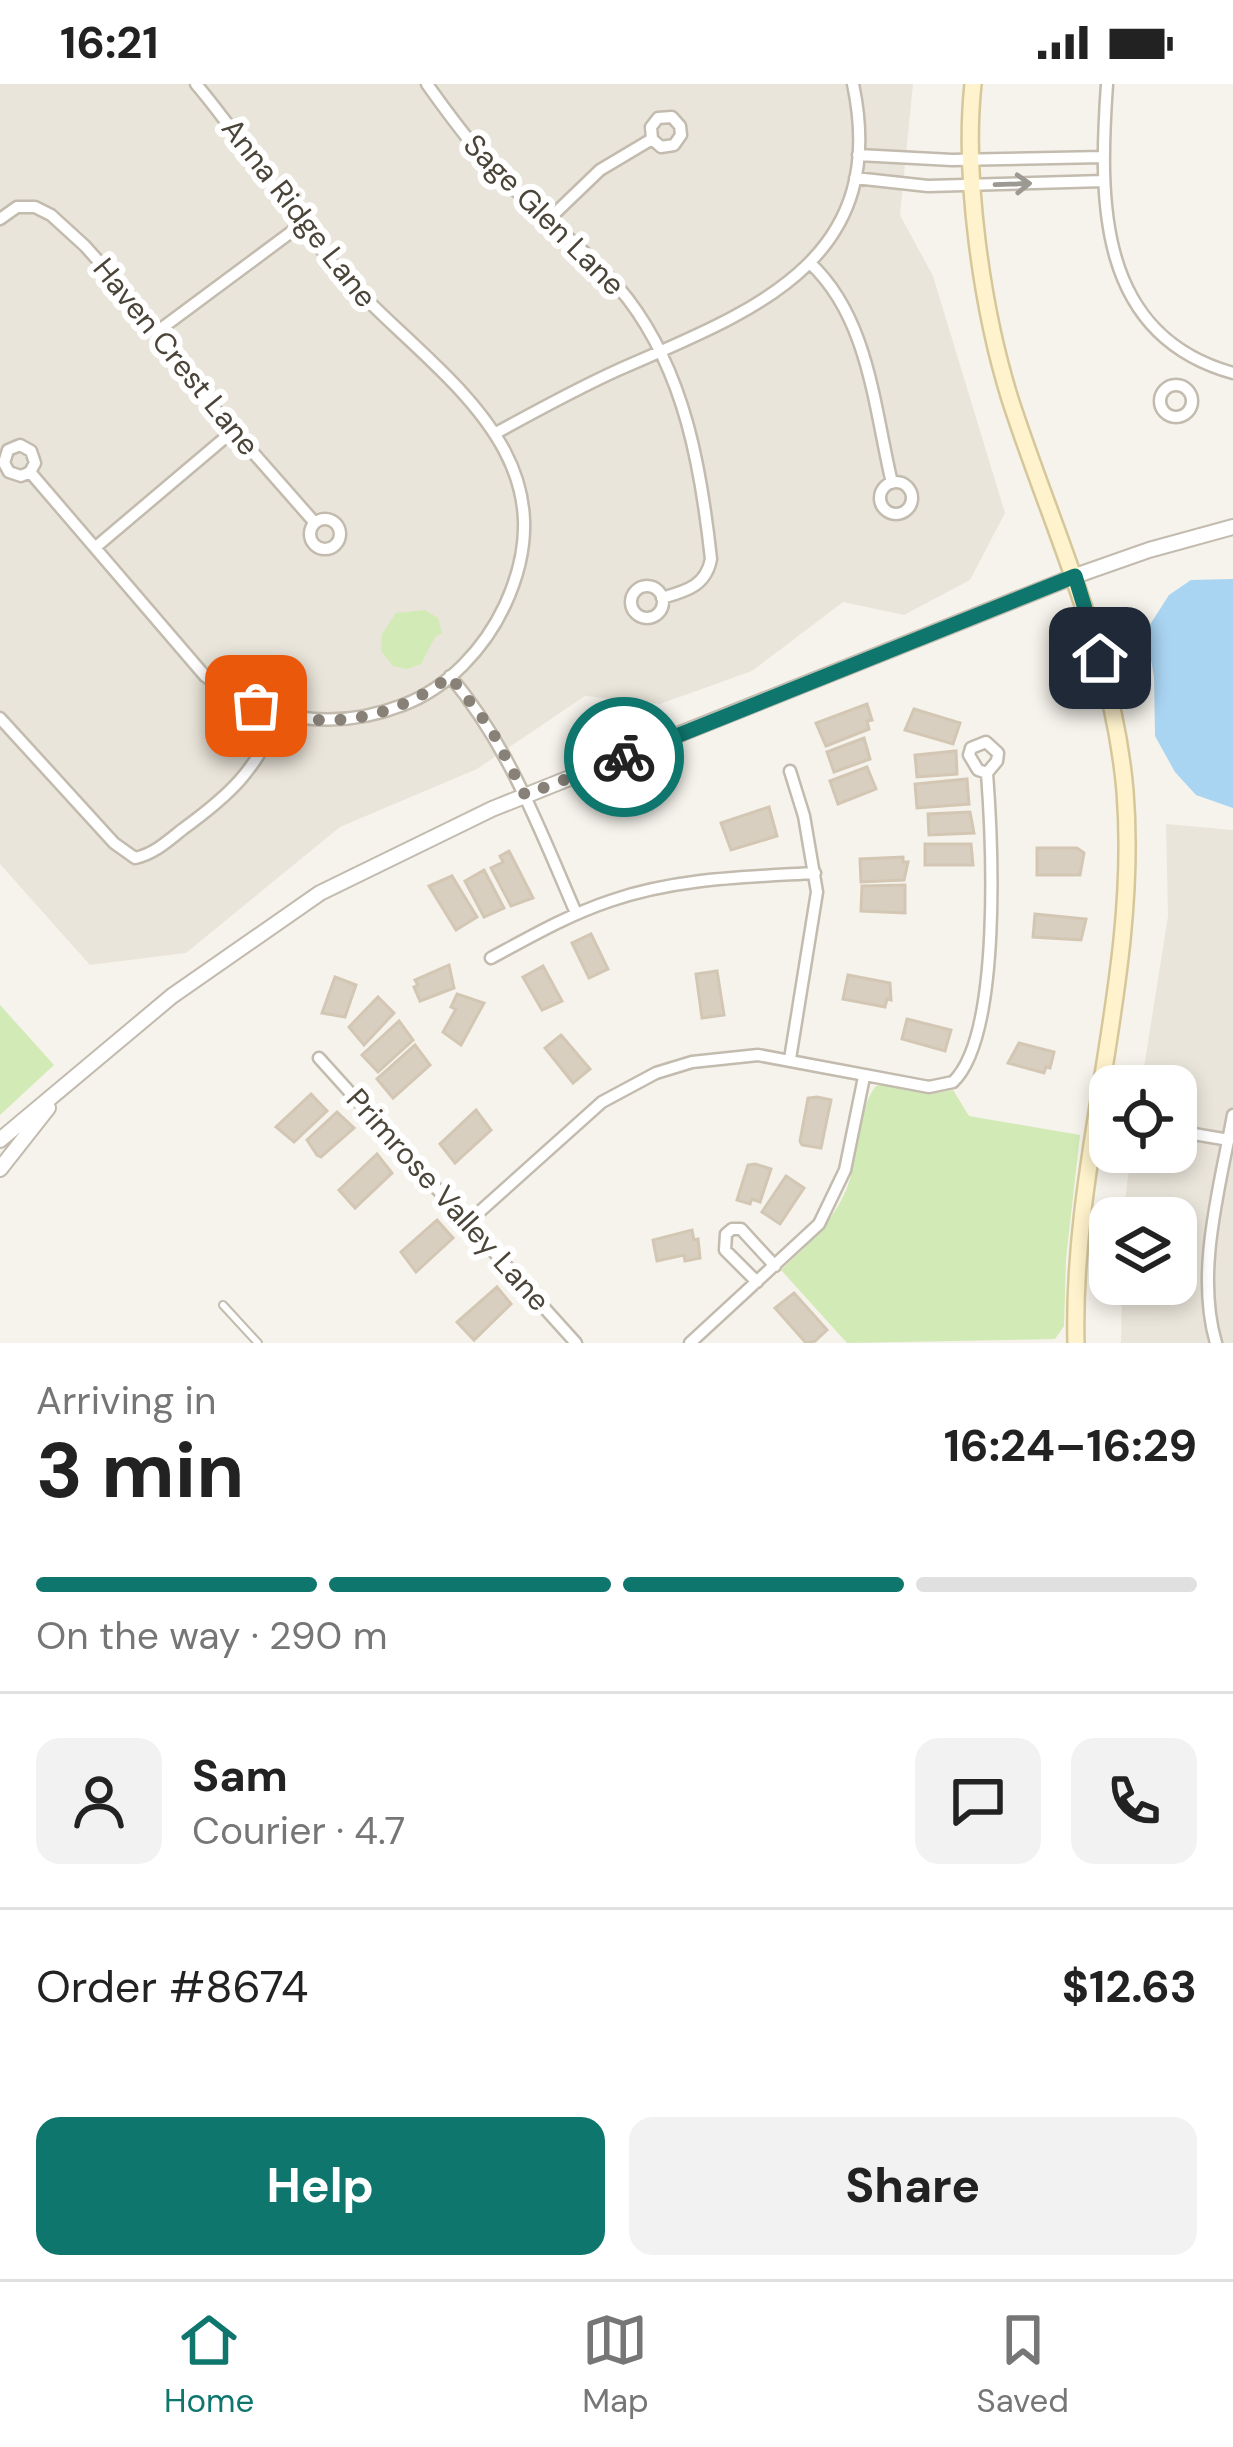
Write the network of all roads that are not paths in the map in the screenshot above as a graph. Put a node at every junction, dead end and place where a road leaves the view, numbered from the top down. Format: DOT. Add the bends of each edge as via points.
graph roads {
  1 [pos="196,84"];
  2 [pos="427,84"];
  3 [pos="853,84"];
  4 [pos="973,84"];
  5 [pos="1107,84"];
  6 [pos="652,139"];
  7 [pos="858,155"];
  8 [pos="1103,158"];
  9 [pos="973,159"];
  10 [pos="855,178"];
  11 [pos="1104,181"];
  12 [pos="974,185"];
  13 [pos="0,219"];
  14 [pos="548,220"];
  15 [pos="302,224"];
  16 [pos="811,263"];
  17 [pos="158,331"];
  18 [pos="661,351"];
  19 [pos="1196,358"];
  20 [pos="1233,373"];
  21 [pos="1181,386"];
  22 [pos="233,431"];
  23 [pos="496,433"];
  24 [pos="30,472"];
  25 [pos="892,483"];
  26 [pos="315,523"];
  27 [pos="1233,527"];
  28 [pos="97,546"];
  29 [pos="1075,576"];
  30 [pos="662,598"];
  31 [pos="450,676"];
  32 [pos="279,716"];
  33 [pos="0,718"];
  34 [pos="790,771"];
  35 [pos="987,772"];
  36 [pos="525,795"];
  37 [pos="815,873"];
  38 [pos="576,913"];
  39 [pos="491,958"];
  40 [pos="319,1058"];
  41 [pos="790,1059"];
  42 [pos="1109,1065"];
  43 [pos="864,1077"];
  44 [pos="58,1094"];
  45 [pos="1233,1115"];
  46 [pos="1197,1134"];
  47 [pos="0,1140"];
  48 [pos="1228,1140"];
  49 [pos="0,1169"];
  50 [pos="1092,1173"];
  51 [pos="467,1223"];
  52 [pos="775,1266"];
  53 [pos="757,1282"];
  54 [pos="223,1305"];
  55 [pos="258,1343"];
  56 [pos="576,1343"];
  57 [pos="690,1343"];
  58 [pos="1076,1343"];
  59 [pos="1216,1343"];
  1 -- 15 [label="street, Anna Ridge Lane"];
  2 -- 14 [label="street, Sage Glen Lane" via="477,150"];
  3 -- 7 [label="street"];
  4 -- 9 [label="main road"];
  5 -- 8 [label="street"];
  6 -- 14 [label="street" via="600,170"];
  7 -- 9 [label="street"];
  7 -- 10 [label="street"];
  8 -- 9 [label="street"];
  8 -- 11 [label="street"];
  9 -- 12 [label="main road"];
  10 -- 12 [label="street"];
  10 -- 16 [label="street"];
  12 -- 11 [label="street, one-way"];
  11 -- 19 [label="street" via="1122,281 1157,331"];
  12 -- 29 [label="main road" via="981,265 1009,396"];
  13 -- 17 [label="street, Haven Crest Lane" via="28,206 48,213"];
  14 -- 18 [label="street, Sage Glen Lane" via="611,279"];
  15 -- 17 [label="street"];
  15 -- 23 [label="street, Anna Ridge Lane"];
  16 -- 18 [label="street" via="766,301"];
  16 -- 25 [label="street" via="854,326"];
  17 -- 22 [label="street, Haven Crest Lane"];
  18 -- 23 [label="street"];
  18 -- 30 [label="street, Sage Glen Lane" via="686,415 712,556 700,583"];
  19 -- 20 [label="street"];
  19 -- 21 [label="street"];
  22 -- 26 [label="street, Haven Crest Lane"];
  22 -- 28 [label="street"];
  23 -- 31 [label="street, Anna Ridge Lane" via="520,506 517,565 499,616"];
  24 -- 28 [label="street, Anna Ridge Lane"];
  27 -- 29 [label="street"];
  28 -- 32 [label="street, Anna Ridge Lane" via="205,676"];
  29 -- 36 [label="street"];
  29 -- 42 [label="main road" via="1106,683 1125,810 1128,890"];
  31 -- 32 [label="street, Anna Ridge Lane" via="411,702 362,717"];
  31 -- 36 [label="street" via="491,729"];
  32 -- 33 [label="street" via="240,784 135,858"];
  34 -- 37 [label="street"];
  35 -- 43 [label="street" via="988,966 968,1061 953,1082 929,1087"];
  36 -- 38 [label="street"];
  36 -- 44 [label="street" via="320,893 172,996"];
  37 -- 38 [label="street" via="682,883"];
  37 -- 41 [label="street"];
  38 -- 39 [label="street"];
  40 -- 51 [label="street, Primrose Valley Lane"];
  41 -- 43 [label="street"];
  41 -- 51 [label="street" via="709,1060 634,1083 578,1122"];
  43 -- 52 [label="street" via="835,1196 819,1224"];
  44 -- 47 [label="street"];
  44 -- 49 [label="street"];
  45 -- 48 [label="street"];
  46 -- 48 [label="street"];
  48 -- 59 [label="street" via="1208,1296"];
  50 -- 58 [label="main road"];
  51 -- 56 [label="street, Primrose Valley Lane"];
  52 -- 53 [label="street"];
  52 -- 53 [label="street" via="732,1228 725,1250"];
  53 -- 57 [label="street"];
  54 -- 55 [label="lane"];
}
